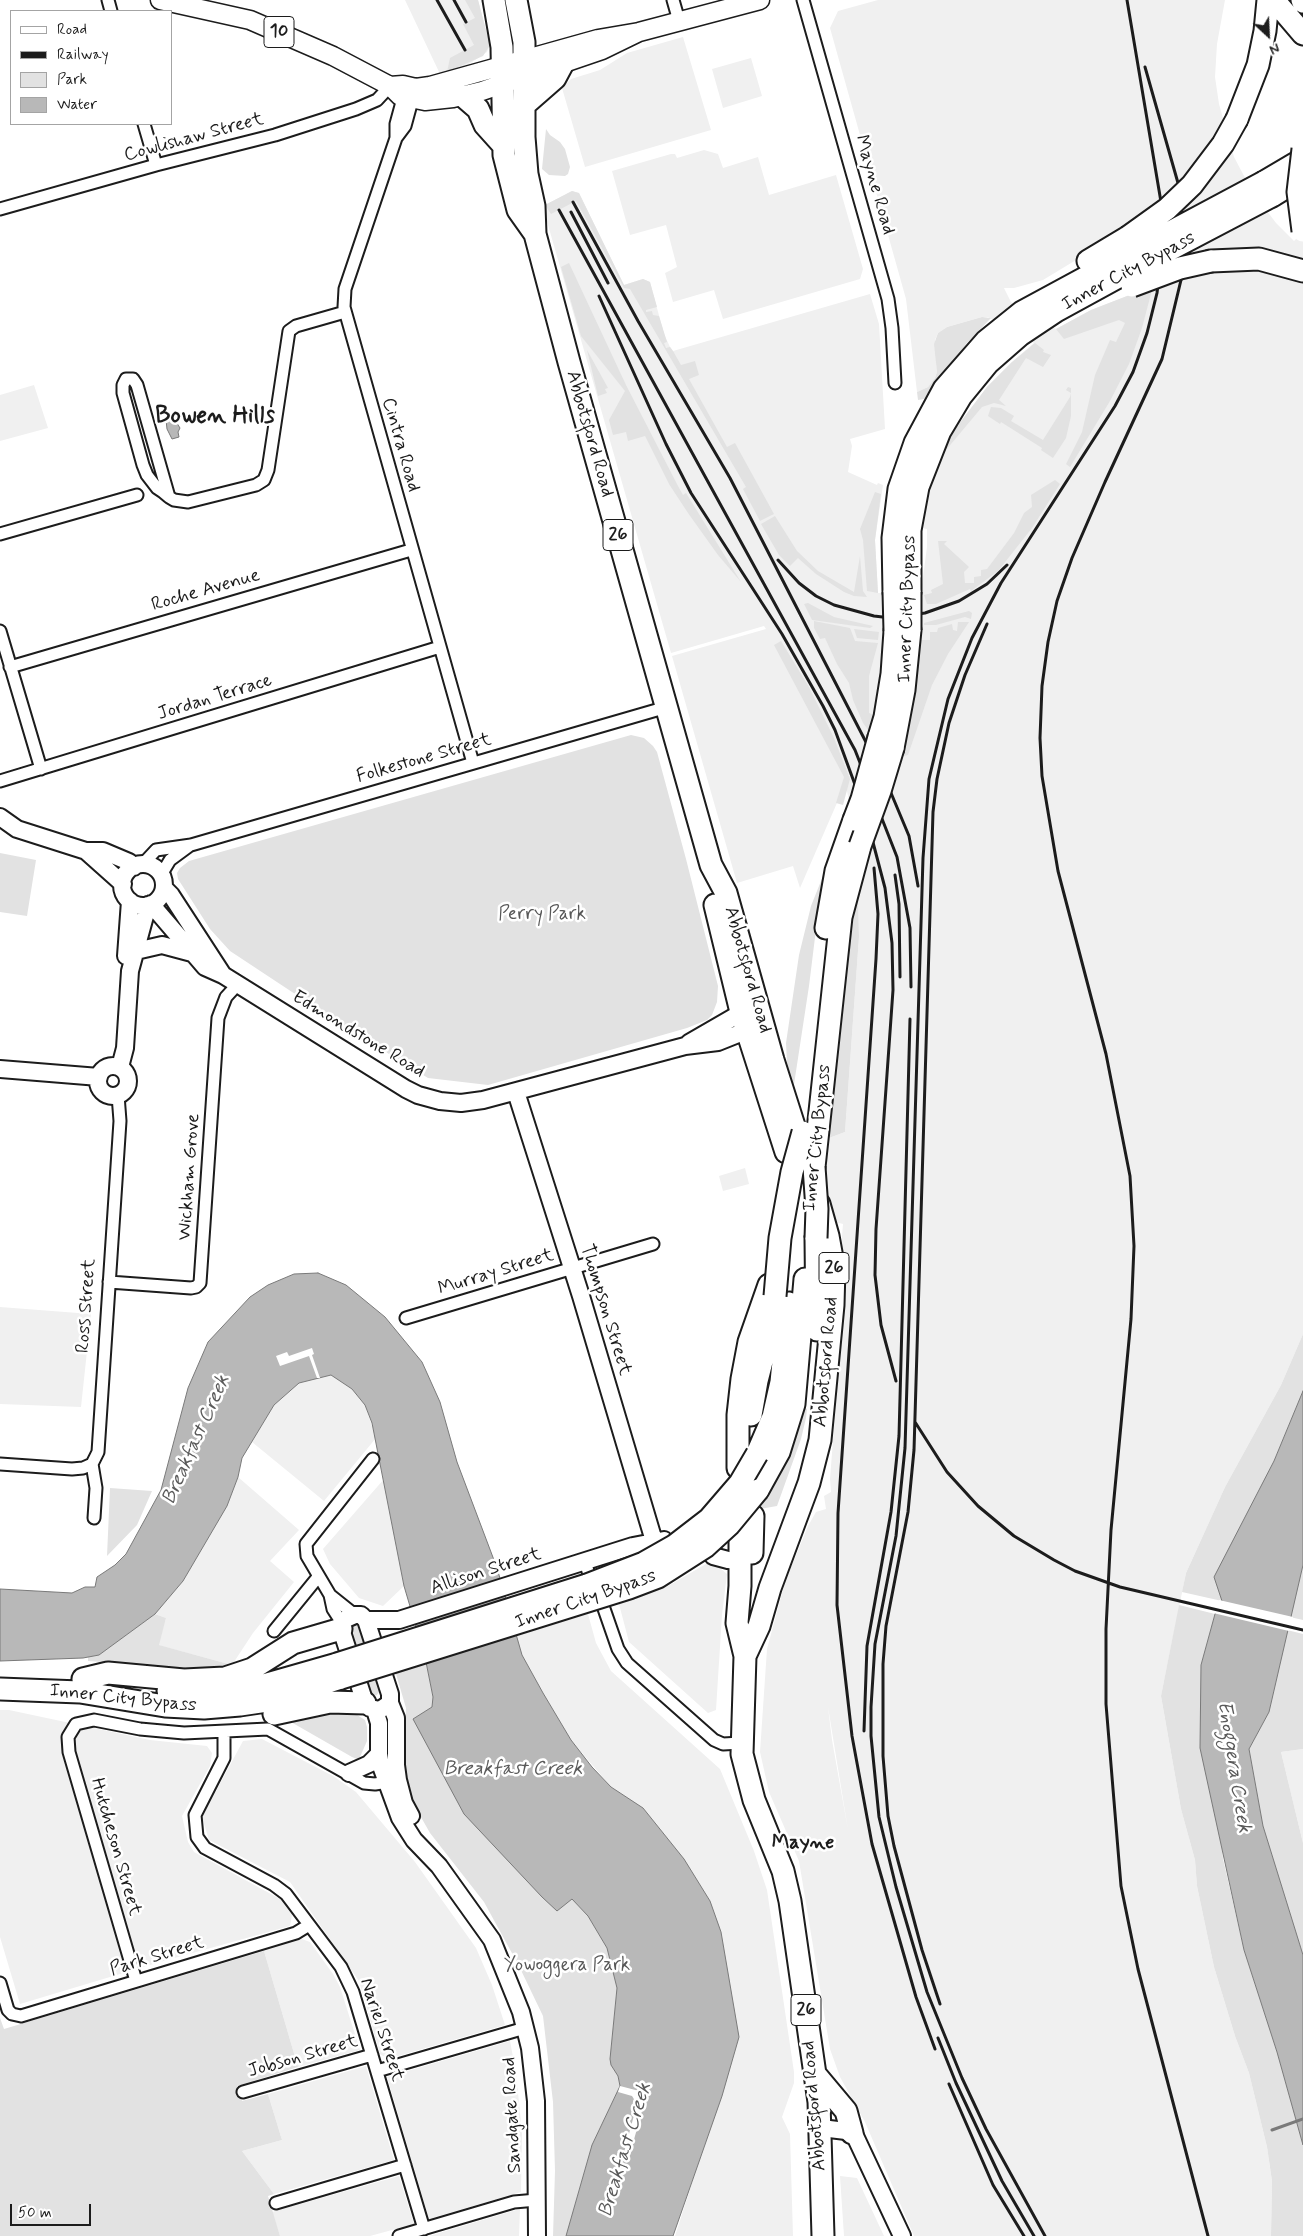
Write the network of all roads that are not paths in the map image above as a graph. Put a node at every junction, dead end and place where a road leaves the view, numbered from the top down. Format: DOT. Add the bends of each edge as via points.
graph roads {
  1 [pos="160,0"];
  2 [pos="494,0"];
  3 [pos="516,0"];
  4 [pos="673,0"];
  5 [pos="760,0"];
  6 [pos="803,0"];
  7 [pos="1268,0"];
  8 [pos="1274,0"];
  9 [pos="679,21"];
  10 [pos="638,32"];
  11 [pos="1303,34"];
  12 [pos="563,63"];
  13 [pos="525,68"];
  14 [pos="503,75"];
  15 [pos="406,91"];
  16 [pos="463,96"];
  17 [pos="523,106"];
  18 [pos="144,125"];
  19 [pos="502,144"];
  20 [pos="1303,149"];
  21 [pos="1303,159"];
  22 [pos="156,165"];
  23 [pos="1303,177"];
  24 [pos="1268,189"];
  25 [pos="0,209"];
  26 [pos="1303,231"];
  27 [pos="534,234"];
  28 [pos="1130,261"];
  29 [pos="1303,271"];
  30 [pos="345,312"];
  31 [pos="895,383"];
  32 [pos="137,495"];
  33 [pos="169,497"];
  34 [pos="0,534"];
  35 [pos="411,550"];
  36 [pos="902,592"];
  37 [pos="0,631"];
  38 [pos="440,647"];
  39 [pos="10,667"];
  40 [pos="667,707"];
  41 [pos="886,743"];
  42 [pos="473,763"];
  43 [pos="41,769"];
  44 [pos="0,781"];
  45 [pos="0,816"];
  46 [pos="17,828"];
  47 [pos="0,829"];
  48 [pos="191,844"];
  49 [pos="86,852"];
  50 [pos="138,866"];
  51 [pos="162,881"];
  52 [pos="123,884"];
  53 [pos="130,901"];
  54 [pos="149,905"];
  55 [pos="136,951"];
  56 [pos="192,953"];
  57 [pos="130,970"];
  58 [pos="222,975"];
  59 [pos="237,985"];
  60 [pos="750,1013"];
  61 [pos="120,1067"];
  62 [pos="0,1069"];
  63 [pos="99,1077"];
  64 [pos="516,1092"];
  65 [pos="118,1095"];
  66 [pos="804,1128"];
  67 [pos="786,1152"];
  68 [pos="814,1162"];
  69 [pos="653,1244"];
  70 [pos="573,1268"];
  71 [pos="109,1282"];
  72 [pos="772,1290"];
  73 [pos="406,1318"];
  74 [pos="754,1449"];
  75 [pos="373,1460"];
  76 [pos="0,1464"];
  77 [pos="92,1464"];
  78 [pos="738,1468"];
  79 [pos="94,1518"];
  80 [pos="743,1528"];
  81 [pos="777,1535"];
  82 [pos="659,1540"];
  83 [pos="713,1556"];
  84 [pos="746,1559"];
  85 [pos="585,1561"];
  86 [pos="318,1577"];
  87 [pos="765,1602"];
  88 [pos="399,1620"];
  89 [pos="351,1622"];
  90 [pos="274,1631"];
  91 [pos="374,1643"];
  92 [pos="745,1656"];
  93 [pos="339,1671"];
  94 [pos="0,1675"];
  95 [pos="83,1679"];
  96 [pos="0,1689"];
  97 [pos="139,1702"];
  98 [pos="390,1703"];
  99 [pos="370,1707"];
  100 [pos="224,1733"];
  101 [pos="741,1744"];
  102 [pos="378,1754"];
  103 [pos="349,1773"];
  104 [pos="392,1781"];
  105 [pos="309,1925"];
  106 [pos="136,1981"];
  107 [pos="0,1983"];
  108 [pos="525,2028"];
  109 [pos="372,2055"];
  110 [pos="377,2071"];
  111 [pos="815,2074"];
  112 [pos="243,2092"];
  113 [pos="820,2128"];
  114 [pos="852,2133"];
  115 [pos="405,2165"];
  116 [pos="537,2200"];
  117 [pos="276,2203"];
  118 [pos="424,2229"];
  119 [pos="399,2236"];
  120 [pos="537,2236"];
  121 [pos="823,2236"];
  122 [pos="902,2236"];
  1 -- 15 [label="main road, 10" via="250,20"];
  2 -- 14 [label="highway, 26" via="501,36"];
  3 -- 13 [label="highway, 26"];
  4 -- 9 [label="street"];
  5 -- 9 [label="main road, 10"];
  6 -- 31 [label="street, Mayne Road" via="888,299"];
  7 -- 28 [label="highway, bridge" via="1258,65 1237,119 1223,144 1192,185 1167,209"];
  8 -- 11 [label="highway"];
  9 -- 10 [label="main road, 10"];
  10 -- 12 [label="main road, 10" via="602,50"];
  10 -- 13 [label="main road, 10" via="598,39"];
  12 -- 13 [label="main road, 10"];
  12 -- 17 [label="highway" via="555,78"];
  13 -- 14 [label="main road, 10"];
  13 -- 17 [label="highway, Abbotsford Road / 26"];
  14 -- 15 [label="main road, 10"];
  14 -- 16 [label="main road, 10"];
  14 -- 19 [label="highway, Abbotsford Road / 26"];
  15 -- 16 [label="main road, 10" via="432,101"];
  15 -- 22 [label="street, Cowlishaw Street" via="280,133"];
  15 -- 30 [label="street, Cintra Road" via="406,126 396,138 345,289"];
  16 -- 19 [label="highway" via="478,109 485,125"];
  17 -- 27 [label="highway, Abbotsford Road / 26"];
  18 -- 22 [label="street"];
  19 -- 27 [label="highway, Abbotsford Road / 26" via="518,210"];
  20 -- 26 [label="highway, bridge" via="1298,192"];
  21 -- 24 [label="highway, Inner City Bypass"];
  22 -- 25 [label="street, Cowlishaw Street"];
  23 -- 24 [label="highway, Inner City Bypass"];
  24 -- 28 [label="highway, Inner City Bypass, bridge"];
  27 -- 40 [label="highway, Abbotsford Road / 26"];
  28 -- 29 [label="highway, bridge" via="1194,264 1229,259 1259,260"];
  28 -- 36 [label="highway, Inner City Bypass" via="1004,348 974,378 950,412 932,448 916,494"];
  28 -- 36 [label="highway, Inner City Bypass" via="1026,310 986,341 957,372 933,406 915,443 895,515 893,538"];
  30 -- 33 [label="street" via="289,331 264,480 194,501 177,501"];
  30 -- 35 [label="street, Cintra Road"];
  32 -- 34 [label="street"];
  33 -- 33 [label="street" via="151,482 143,466 123,392 124,381 128,378 137,385"];
  35 -- 38 [label="street, Cintra Road"];
  35 -- 39 [label="street, Roche Avenue"];
  36 -- 41 [label="highway, Inner City Bypass, bridge" via="902,630 885,717"];
  37 -- 39 [label="street"];
  38 -- 42 [label="street, Cintra Road"];
  38 -- 43 [label="street, Jordan Terrace"];
  39 -- 43 [label="street"];
  40 -- 42 [label="street, Folkestone Street"];
  40 -- 60 [label="highway, Abbotsford Road / 26" via="711,865 713,896"];
  41 -- 66 [label="highway, Inner City Bypass, bridge" via="854,820 831,893"];
  41 -- 68 [label="highway, Inner City Bypass, bridge" via="880,790 860,846 841,917"];
  42 -- 48 [label="street, Folkestone Street"];
  43 -- 44 [label="street, Jordan Terrace"];
  45 -- 46 [label="street"];
  46 -- 47 [label="street"];
  46 -- 49 [label="street"];
  48 -- 50 [label="street, Folkestone Street" via="156,850"];
  48 -- 51 [label="street, Folkestone Street" via="170,860"];
  49 -- 50 [label="street" via="102,851"];
  49 -- 52 [label="street"];
  50 -- 51 [label="street" via="153,867"];
  50 -- 52 [label="street" via="128,871"];
  51 -- 54 [label="street" via="160,898"];
  51 -- 58 [label="street, Edmondstone Road"];
  52 -- 53 [label="street"];
  53 -- 54 [label="street" via="141,906"];
  53 -- 57 [label="street" via="126,956"];
  54 -- 55 [label="street"];
  54 -- 56 [label="street, Edmondstone Road"];
  55 -- 56 [label="street" via="162,945"];
  55 -- 57 [label="street"];
  56 -- 58 [label="street, Edmondstone Road" via="205,967"];
  57 -- 61 [label="street" via="125,1048"];
  58 -- 59 [label="street, Edmondstone Road"];
  59 -- 64 [label="street, Edmondstone Road" via="418,1095 461,1103"];
  59 -- 71 [label="street, Wickham Grove" via="226,997 218,1018 200,1283 191,1288"];
  60 -- 64 [label="street, Edmondstone Road" via="736,1036 685,1046"];
  60 -- 67 [label="highway, Abbotsford Road / 26"];
  60 -- 87 [label="highway, Abbotsford Road / 26" via="828,1236 834,1269 824,1408 816,1462"];
  61 -- 63 [label="street" via="105,1068"];
  61 -- 65 [label="street" via="128,1079 126,1089"];
  62 -- 63 [label="street"];
  63 -- 65 [label="street" via="99,1086 105,1093"];
  64 -- 70 [label="street, Thompson Street"];
  65 -- 71 [label="street, Ross Street" via="120,1121"];
  66 -- 72 [label="highway, bridge" via="792,1172"];
  66 -- 74 [label="highway, Inner City Bypass, bridge" via="781,1382 773,1417"];
  68 -- 81 [label="highway, bridge" via="818,1316 808,1434 798,1476"];
  68 -- 93 [label="highway, Inner City Bypass, bridge" via="797,1390 784,1440 758,1490 729,1526 705,1547 658,1577 629,1588"];
  69 -- 70 [label="street, Murray Street"];
  70 -- 73 [label="street, Murray Street"];
  70 -- 82 [label="street, Thompson Street"];
  71 -- 77 [label="street, Ross Street" via="98,1452"];
  72 -- 74 [label="highway" via="773,1318 752,1407"];
  72 -- 78 [label="highway" via="749,1342 738,1415"];
  74 -- 93 [label="highway, Inner City Bypass, bridge" via="740,1483 709,1519 674,1546 644,1563"];
  75 -- 86 [label="street" via="306,1544 306,1556"];
  76 -- 77 [label="street" via="72,1469"];
  77 -- 79 [label="street, Ross Street" via="96,1488"];
  80 -- 84 [label="highway"];
  81 -- 84 [label="highway" via="762,1551"];
  81 -- 87 [label="highway" via="762,1578"];
  82 -- 85 [label="street, Allison Street"];
  83 -- 84 [label="street" via="728,1560"];
  84 -- 92 [label="highway, Abbotsford Road / 26" via="750,1586 739,1602 737,1623"];
  85 -- 88 [label="street, Allison Street"];
  85 -- 101 [label="street" via="618,1649 627,1663 714,1740 723,1744"];
  86 -- 89 [label="street" via="330,1594 333,1608"];
  86 -- 90 [label="street"];
  87 -- 92 [label="highway, Abbotsford Road / 26" via="759,1626"];
  88 -- 89 [label="street, Allison Street"];
  88 -- 91 [label="street, Allison Street"];
  89 -- 91 [label="street, Sandgate Road"];
  89 -- 95 [label="highway" via="293,1643 252,1670 225,1678 184,1680 108,1673"];
  89 -- 99 [label="street, Sandgate Road"];
  91 -- 98 [label="street, Sandgate Road"];
  92 -- 101 [label="highway, Abbotsford Road / 26"];
  93 -- 95 [label="highway, Inner City Bypass" via="213,1692 171,1692"];
  93 -- 97 [label="highway, Inner City Bypass" via="280,1698 240,1706 185,1707"];
  94 -- 95 [label="highway, Inner City Bypass"];
  96 -- 97 [label="highway, Inner City Bypass" via="80,1692"];
  97 -- 99 [label="highway" via="151,1713 203,1721 261,1716 330,1702"];
  98 -- 99 [label="street" via="384,1709"];
  98 -- 104 [label="street, Sandgate Road" via="396,1718 396,1764"];
  99 -- 102 [label="street, Sandgate Road" via="379,1723"];
  100 -- 103 [label="street" via="268,1730"];
  100 -- 105 [label="street, Nariel Street" via="224,1758 195,1815 198,1841 205,1848 280,1889"];
  100 -- 106 [label="street, Hutcheson Street" via="162,1732 90,1719 76,1724 68,1737 69,1752"];
  101 -- 111 [label="highway, Abbotsford Road / 26" via="750,1788 787,1885"];
  102 -- 103 [label="street" via="368,1764"];
  102 -- 104 [label="street, Sandgate Road"];
  103 -- 104 [label="street" via="368,1784"];
  104 -- 108 [label="street, Sandgate Road" via="393,1804 407,1830 439,1866 492,1940"];
  105 -- 106 [label="street, Park Street" via="296,1933"];
  105 -- 109 [label="street, Nariel Street" via="350,1984"];
  106 -- 107 [label="street, Park Street" via="21,2016 12,2014 7,2008"];
  108 -- 110 [label="street"];
  108 -- 116 [label="street, Sandgate Road" via="536,2101"];
  109 -- 110 [label="street, Nariel Street"];
  109 -- 112 [label="street, Jobson Street"];
  110 -- 115 [label="street, Nariel Street"];
  111 -- 113 [label="highway, Abbotsford Road / 26"];
  111 -- 114 [label="highway" via="846,2111"];
  113 -- 114 [label="street"];
  113 -- 121 [label="highway, Abbotsford Road / 26"];
  114 -- 122 [label="street" via="858,2139"];
  115 -- 117 [label="street"];
  115 -- 118 [label="street, Nariel Street"];
  116 -- 118 [label="street" via="514,2202"];
  116 -- 120 [label="street, Sandgate Road"];
  118 -- 119 [label="street"];
}
